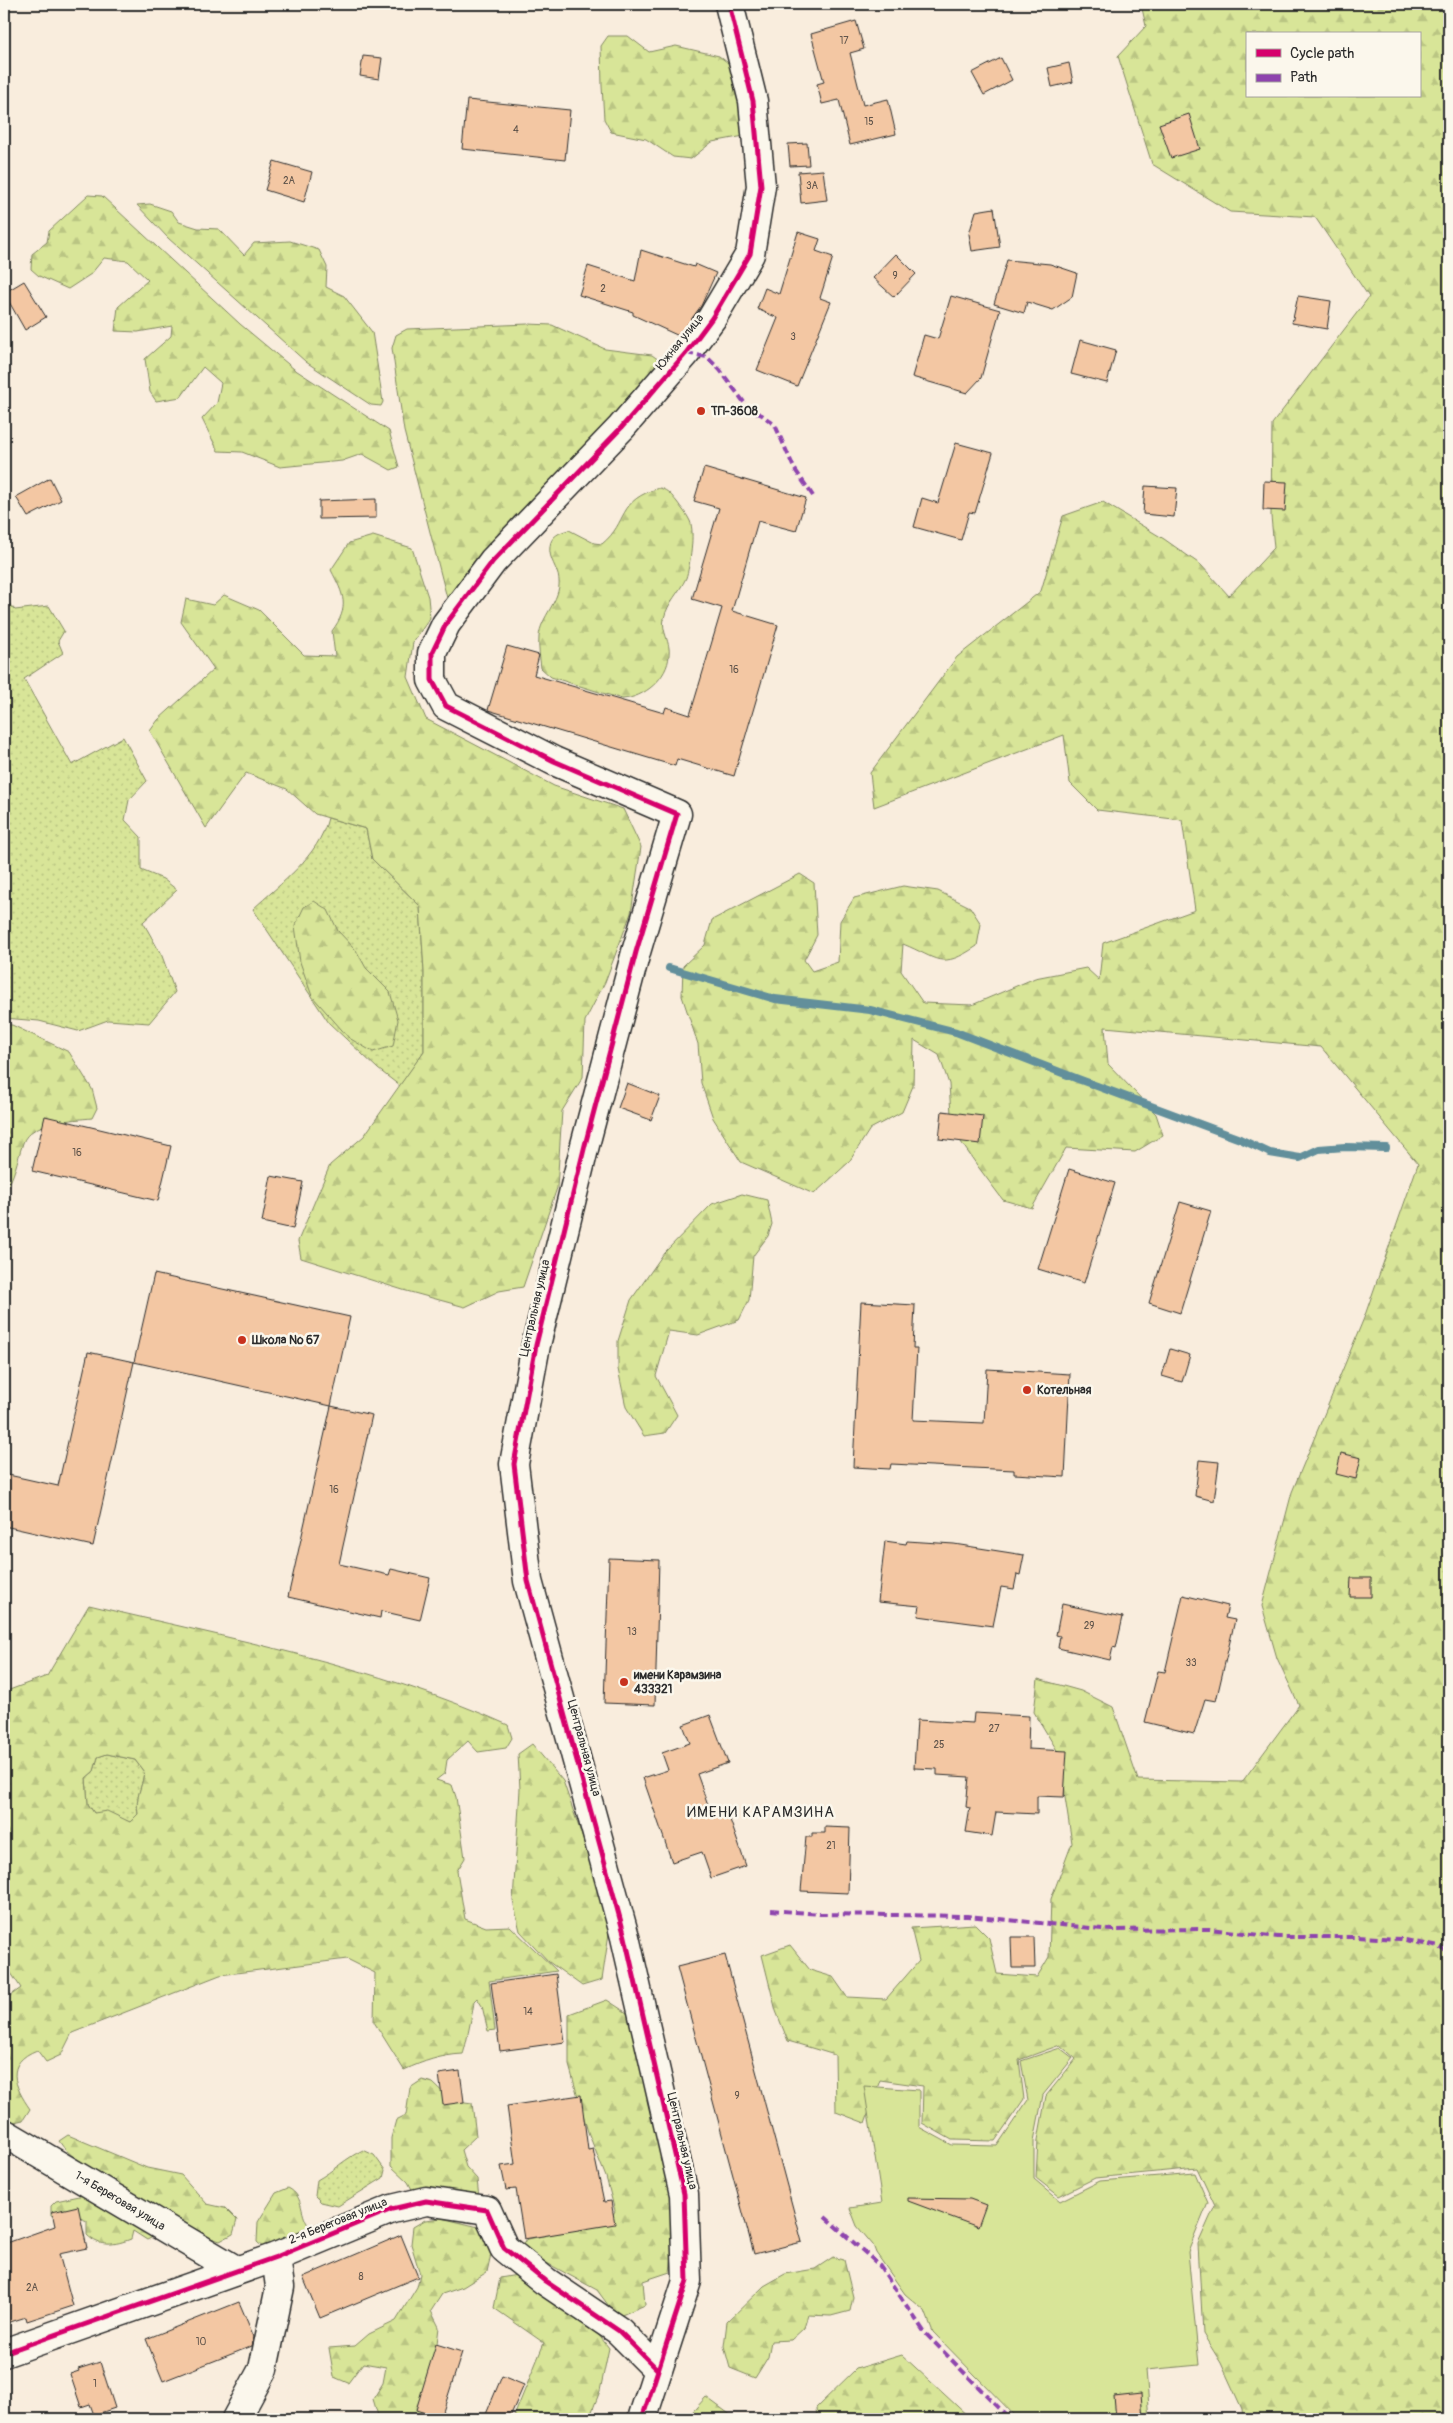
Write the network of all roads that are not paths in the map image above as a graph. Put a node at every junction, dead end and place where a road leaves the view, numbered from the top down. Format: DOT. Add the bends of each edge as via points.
graph roads {
  1 [pos="729,4"];
  2 [pos="589,1128"];
  3 [pos="4,2133"];
  4 [pos="276,2257"];
  5 [pos="236,2270"];
  6 [pos="4,2353"];
  7 [pos="657,2369"];
  8 [pos="236,2419"];
  9 [pos="642,2419"];
  1 -- 2 [label="street, Южная улица" via="753,101 761,186 750,254 712,318 686,352 621,428 493,561 446,624 432,653 432,680 446,706 554,761 678,814 636,952"];
  2 -- 7 [label="street, Центральная улица" via="536,1345 514,1464 528,1581 625,1937 684,2194 687,2281"];
  3 -- 5 [label="street, 1-я Береговая улица"];
  4 -- 5 [label="street, 2-я Береговая улица"];
  4 -- 7 [label="street, 2-я Береговая улица" via="392,2209 426,2201 488,2210 504,2248 545,2281 619,2331"];
  4 -- 8 [label="street" via="280,2287 263,2369"];
  5 -- 6 [label="street, 2-я Береговая улица"];
  7 -- 9 [label="street, Центральная улица"];
}
